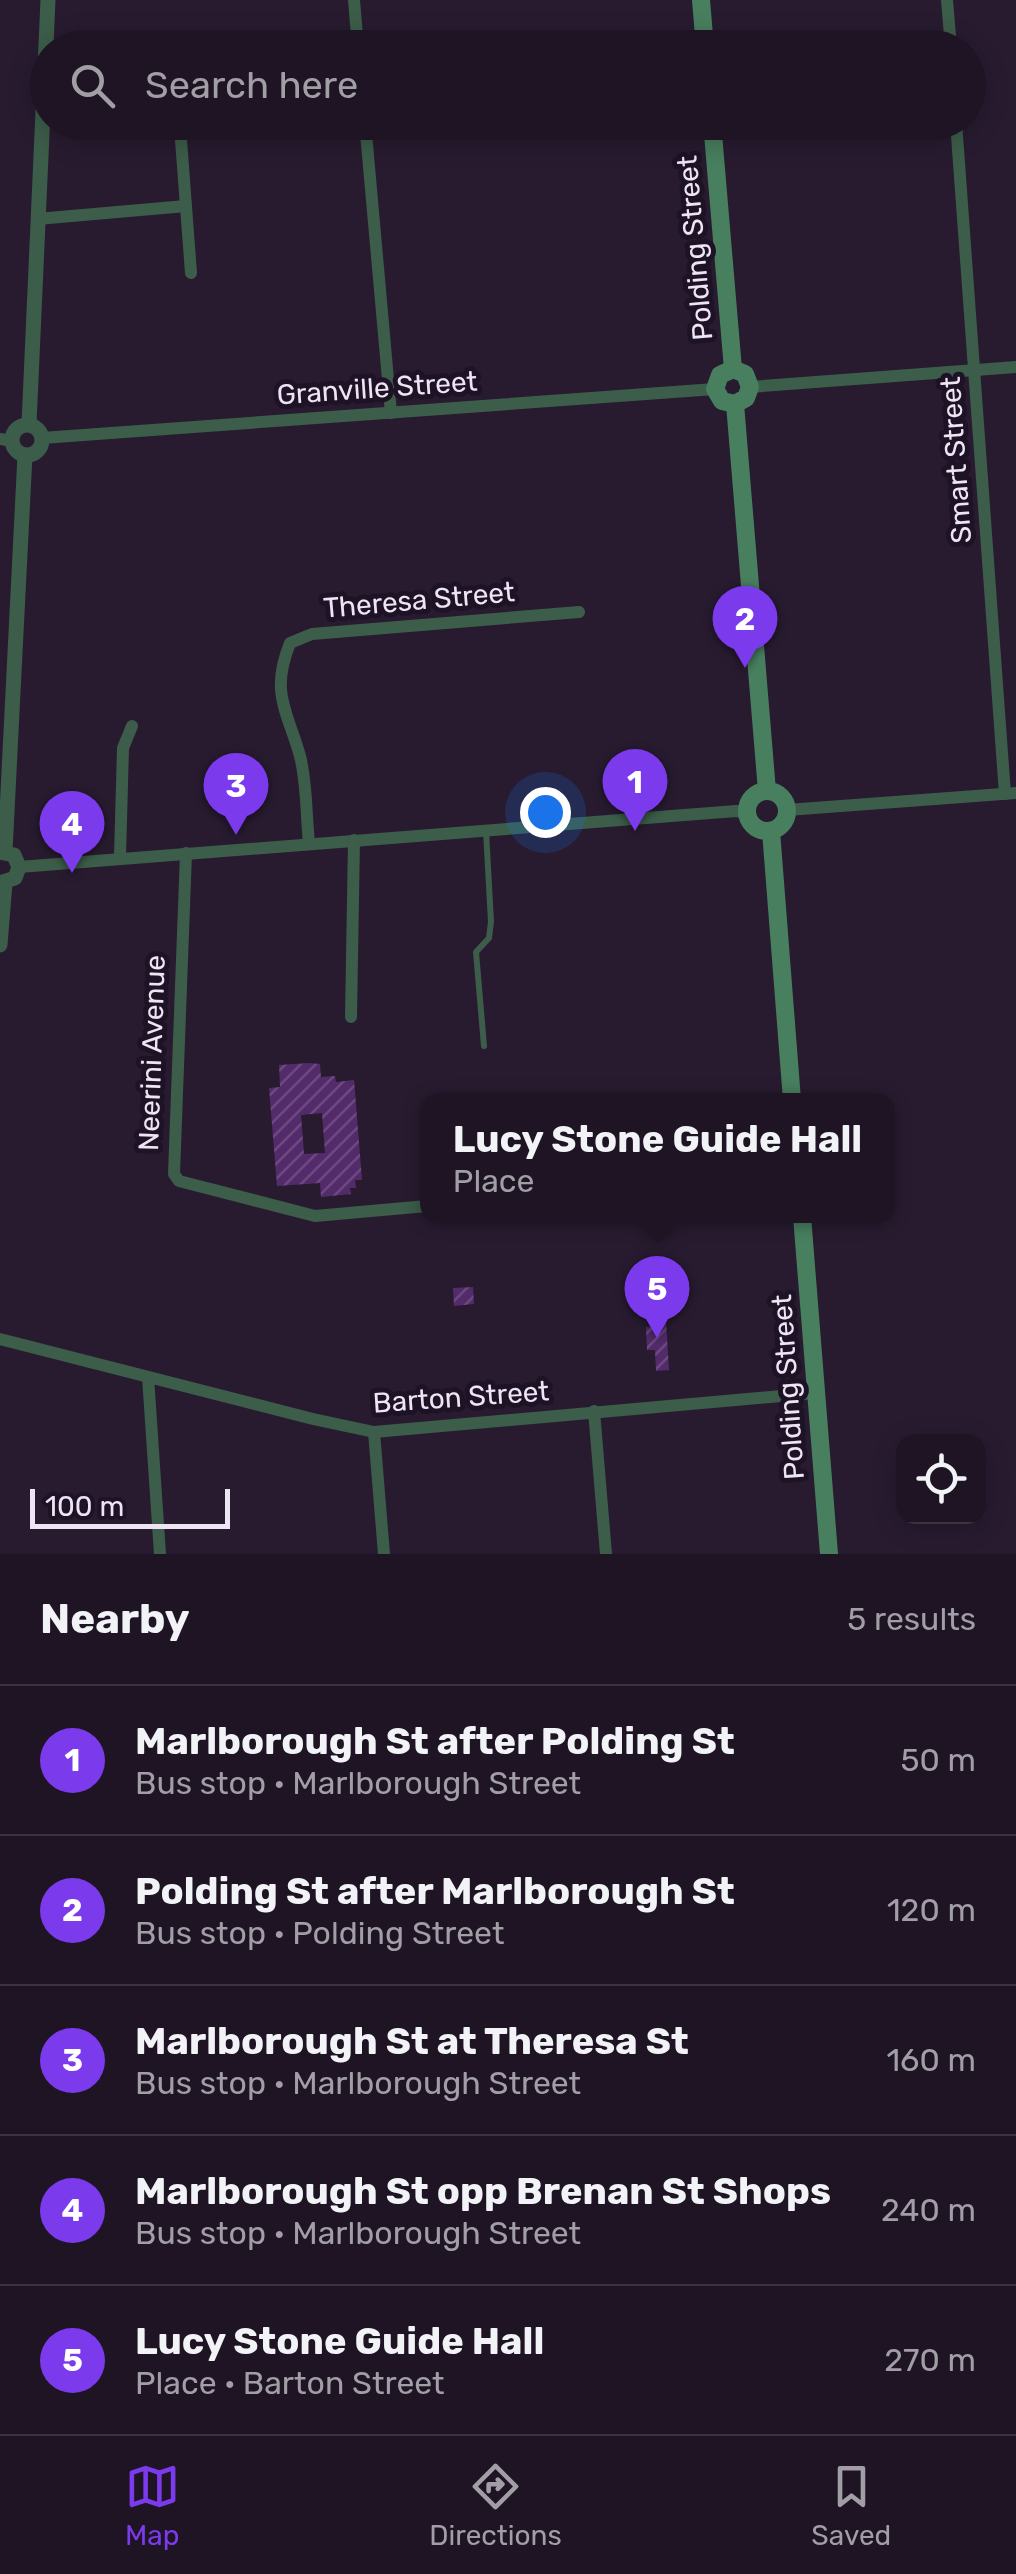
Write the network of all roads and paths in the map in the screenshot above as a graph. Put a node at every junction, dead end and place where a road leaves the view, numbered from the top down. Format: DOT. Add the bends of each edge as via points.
graph roads {
  1 [pos="48,0"];
  2 [pos="354,0"];
  3 [pos="701,0"];
  4 [pos="947,0"];
  5 [pos="46,30"];
  6 [pos="356,30"];
  7 [pos="704,30"];
  8 [pos="950,30"];
  9 [pos="40,140"];
  10 [pos="181,140"];
  11 [pos="367,140"];
  12 [pos="714,140"];
  13 [pos="957,140"];
  14 [pos="186,206"];
  15 [pos="36,218"];
  16 [pos="191,273"];
  17 [pos="1016,367"];
  18 [pos="733,369"];
  19 [pos="974,370"];
  20 [pos="750,387"];
  21 [pos="715,389"];
  22 [pos="735,404"];
  23 [pos="392,412"];
  24 [pos="29,424"];
  25 [pos="42,438"];
  26 [pos="6,440"];
  27 [pos="25,455"];
  28 [pos="579,612"];
  29 [pos="132,726"];
  30 [pos="768,791"];
  31 [pos="1010,794"];
  32 [pos="786,810"];
  33 [pos="747,813"];
  34 [pos="486,830"];
  35 [pos="770,831"];
  36 [pos="354,840"];
  37 [pos="309,843"];
  38 [pos="3,852"];
  39 [pos="186,852"];
  40 [pos="120,857"];
  41 [pos="19,866"];
  42 [pos="3,883"];
  43 [pos="0,946"];
  44 [pos="351,1017"];
  45 [pos="484,1046"];
  46 [pos="791,1093"];
  47 [pos="420,1207"];
  48 [pos="803,1223"];
  49 [pos="0,1340"];
  50 [pos="148,1377"];
  51 [pos="815,1393"];
  52 [pos="594,1412"];
  53 [pos="374,1432"];
  54 [pos="160,1554"];
  55 [pos="384,1554"];
  56 [pos="606,1554"];
  57 [pos="829,1554"];
  1 -- 5 [label="street"];
  2 -- 6 [label="street"];
  3 -- 7 [label="main road"];
  4 -- 8 [label="street"];
  9 -- 15 [label="street"];
  10 -- 14 [label="street"];
  11 -- 23 [label="street"];
  12 -- 18 [label="main road, Polding Street"];
  13 -- 19 [label="street, Smart Street"];
  14 -- 15 [label="street"];
  14 -- 16 [label="street"];
  15 -- 24 [label="street"];
  17 -- 19 [label="street"];
  18 -- 20 [label="main road" via="746,374"];
  18 -- 21 [label="main road" via="720,375"];
  19 -- 20 [label="street"];
  19 -- 31 [label="street, Smart Street"];
  20 -- 22 [label="main road"];
  21 -- 22 [label="main road" via="722,401"];
  21 -- 23 [label="street, Granville Street"];
  22 -- 30 [label="main road"];
  23 -- 25 [label="street, Granville Street"];
  24 -- 25 [label="street"];
  24 -- 26 [label="street"];
  25 -- 27 [label="street"];
  26 -- 27 [label="street"];
  27 -- 38 [label="street"];
  28 -- 37 [label="street, Theresa Street" via="312,634 290,643 279,670 282,708 301,760"];
  29 -- 40 [label="street" via="123,748"];
  30 -- 32 [label="main road"];
  30 -- 33 [label="main road" via="752,797"];
  31 -- 32 [label="street"];
  32 -- 35 [label="main road" via="783,823"];
  33 -- 34 [label="street"];
  33 -- 35 [label="main road" via="754,827"];
  34 -- 36 [label="street"];
  34 -- 45 [label="lane" via="491,922 476,952"];
  35 -- 46 [label="main road"];
  36 -- 37 [label="street"];
  36 -- 44 [label="street"];
  37 -- 39 [label="street"];
  38 -- 41 [label="street"];
  39 -- 40 [label="street"];
  39 -- 47 [label="street, Neerini Avenue" via="174,1174 179,1181 316,1216"];
  40 -- 41 [label="street"];
  41 -- 42 [label="street" via="15,878"];
  42 -- 43 [label="street"];
  48 -- 51 [label="main road, Polding Street"];
  49 -- 50 [label="street, Barton Street"];
  50 -- 53 [label="street, Barton Street"];
  50 -- 54 [label="street"];
  51 -- 52 [label="street, Barton Street"];
  51 -- 57 [label="main road, Polding Street"];
  52 -- 53 [label="street, Barton Street"];
  52 -- 56 [label="street"];
  53 -- 55 [label="street"];
}
